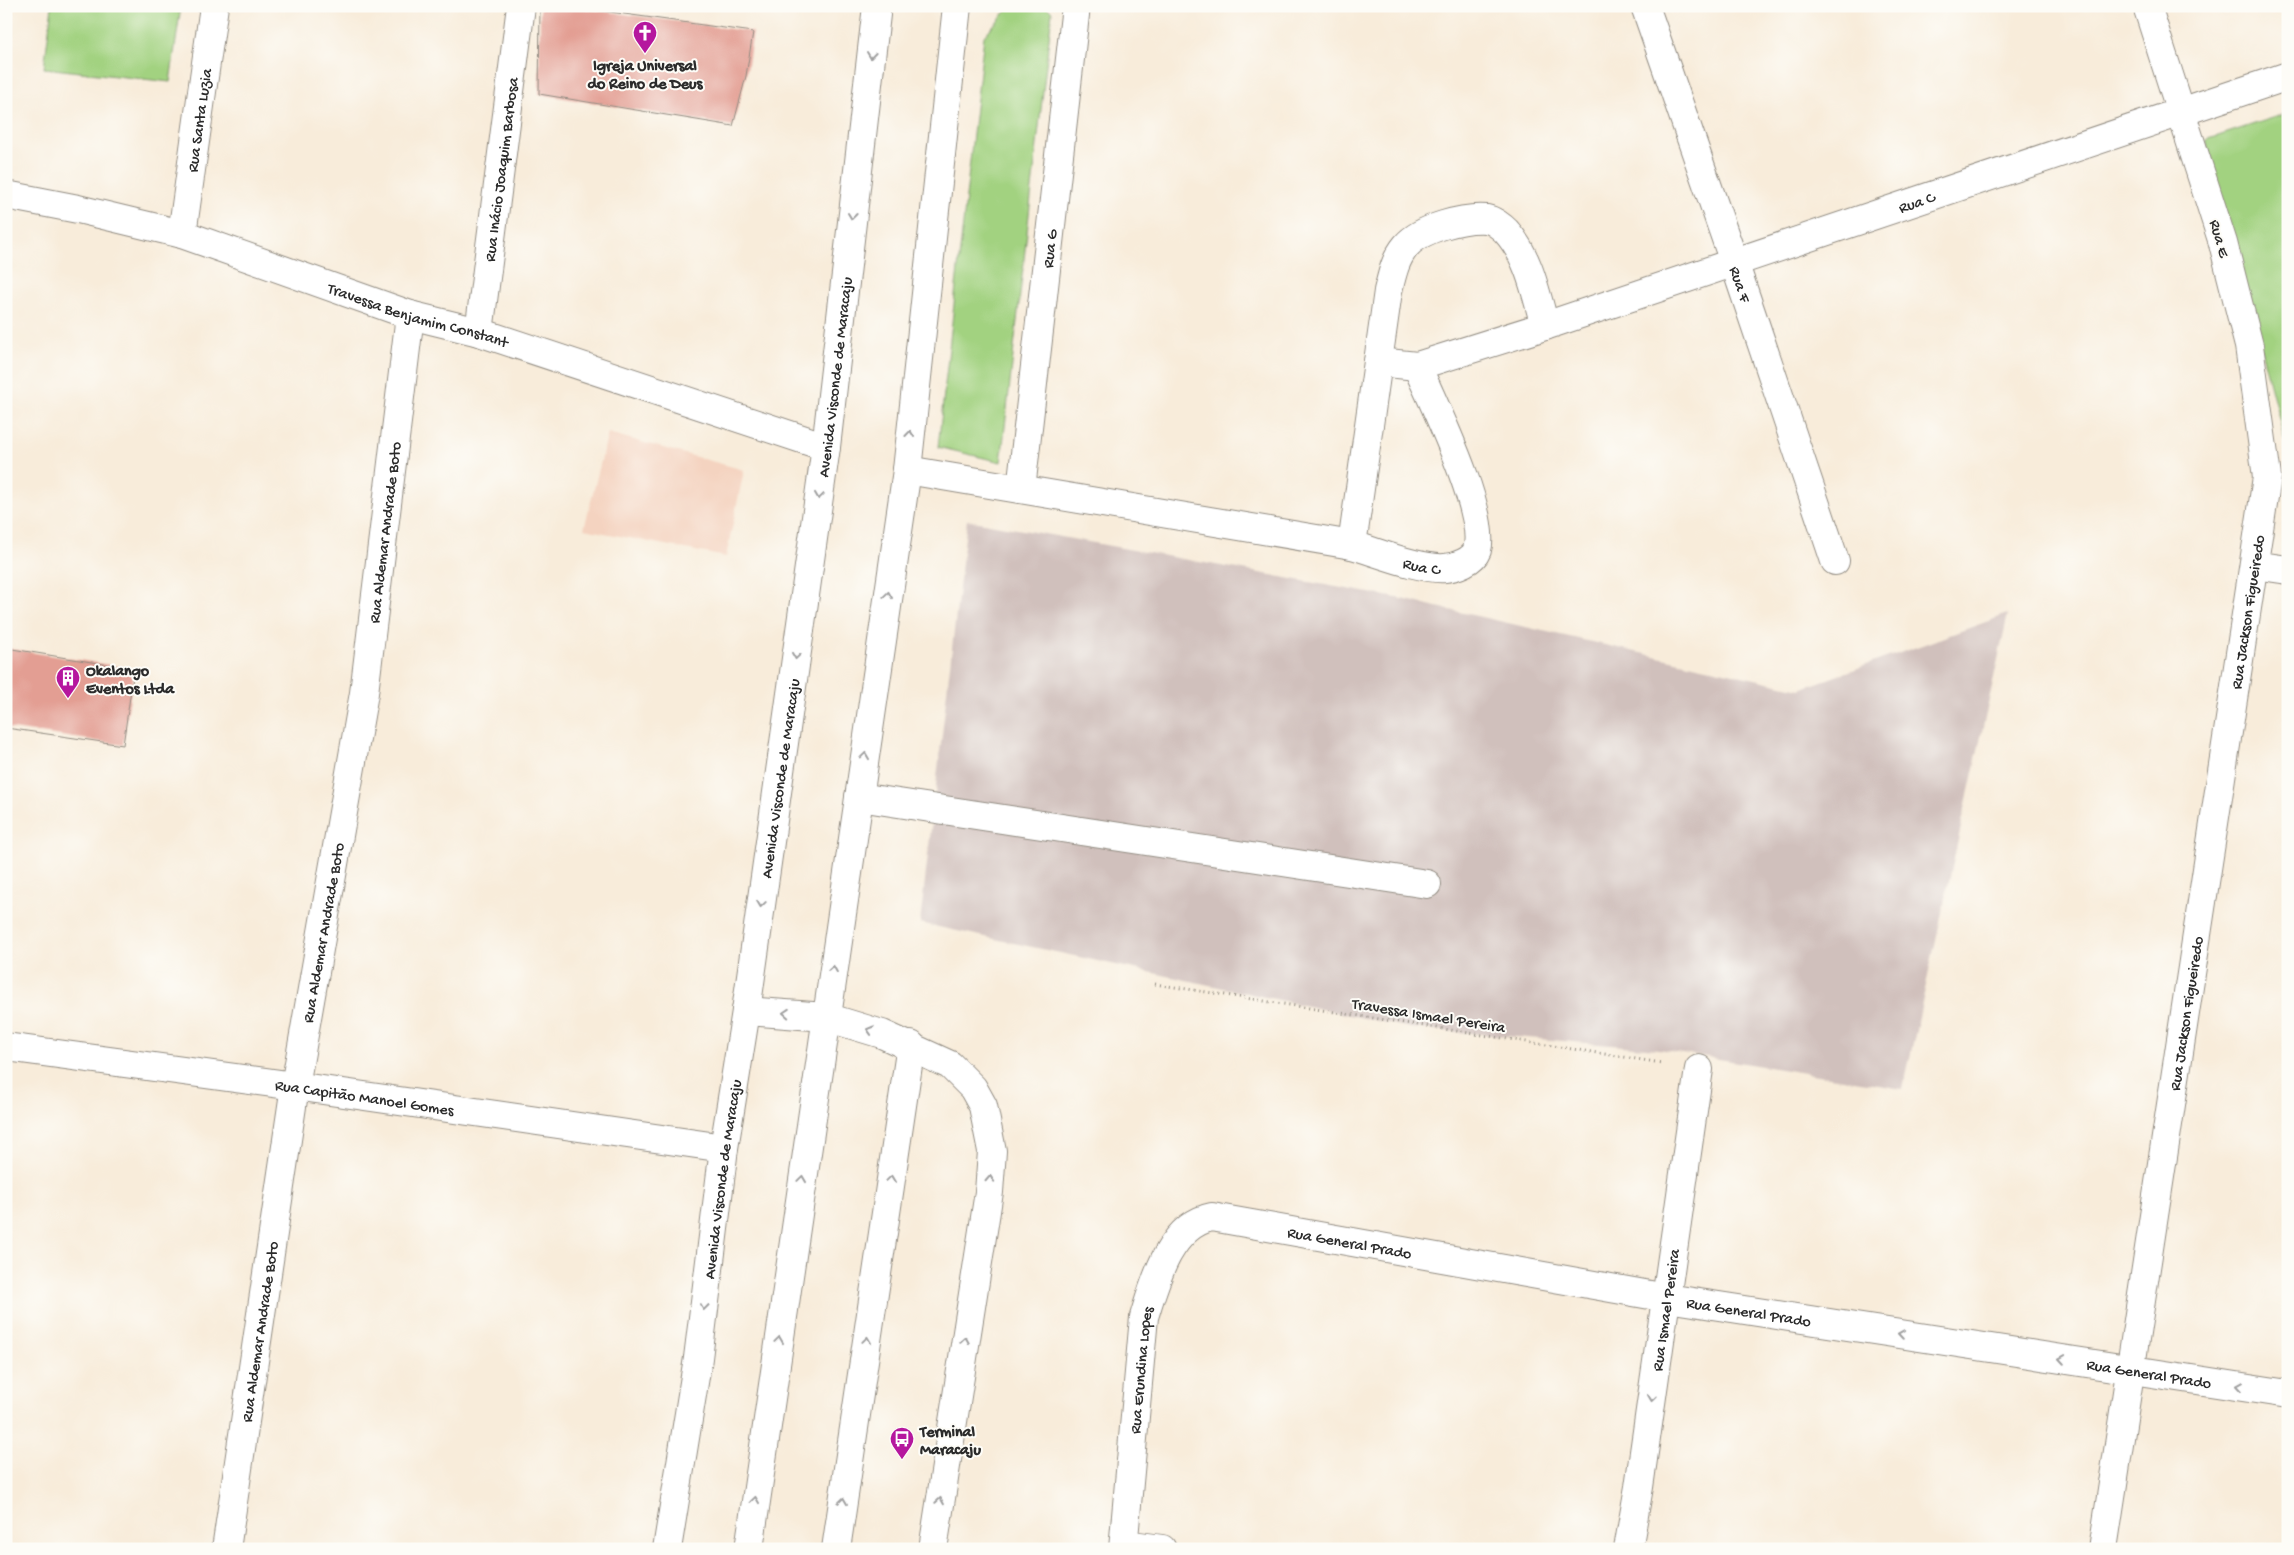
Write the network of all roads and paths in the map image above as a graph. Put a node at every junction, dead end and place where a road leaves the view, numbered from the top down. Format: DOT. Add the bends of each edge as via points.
graph roads {
  1 [pos="214,6"];
  2 [pos="522,6"];
  3 [pos="876,6"];
  4 [pos="957,6"];
  5 [pos="1076,6"];
  6 [pos="1645,6"];
  7 [pos="2147,6"];
  8 [pos="2288,76"];
  9 [pos="2182,111"];
  10 [pos="7,197"];
  11 [pos="182,234"];
  12 [pos="1734,262"];
  13 [pos="410,314"];
  14 [pos="1545,326"];
  15 [pos="479,332"];
  16 [pos="1378,362"];
  17 [pos="1417,366"];
  18 [pos="826,447"];
  19 [pos="907,470"];
  20 [pos="2267,477"];
  21 [pos="1022,489"];
  22 [pos="1352,545"];
  23 [pos="1835,560"];
  24 [pos="2254,565"];
  25 [pos="2288,570"];
  26 [pos="859,797"];
  27 [pos="1427,884"];
  28 [pos="1155,984"];
  29 [pos="746,1011"];
  30 [pos="826,1017"];
  31 [pos="6,1046"];
  32 [pos="911,1046"];
  33 [pos="1699,1069"];
  34 [pos="295,1086"];
  35 [pos="724,1148"];
  36 [pos="1212,1217"];
  37 [pos="1667,1298"];
  38 [pos="2129,1370"];
  39 [pos="2288,1394"];
  40 [pos="1123,1546"];
  41 [pos="226,1549"];
  42 [pos="667,1549"];
  43 [pos="749,1549"];
  44 [pos="836,1549"];
  45 [pos="933,1549"];
  46 [pos="1162,1549"];
  47 [pos="1628,1549"];
  48 [pos="2103,1549"];
  1 -- 11 [label="street, Rua Santa Luzia"];
  2 -- 15 [label="street, Rua Inácio Joaquim Barbosa"];
  3 -- 18 [label="street, Avenida Visconde de Maracaju, one-way"];
  19 -- 4 [label="street, one-way"];
  5 -- 21 [label="street, Rua G"];
  6 -- 12 [label="street, Rua F"];
  7 -- 9 [label="street, Rua E"];
  8 -- 9 [label="street, Rua C"];
  9 -- 12 [label="street, Rua C"];
  9 -- 20 [label="street, Rua E" via="2223,243 2249,346"];
  10 -- 11 [label="street, Travessa Benjamim Constant" via="78,209"];
  11 -- 13 [label="street, Travessa Benjamim Constant"];
  12 -- 14 [label="street, Rua C"];
  12 -- 23 [label="street, Rua F"];
  13 -- 15 [label="street, Travessa Benjamim Constant"];
  13 -- 34 [label="street, Rua Aldemar Andrade Boto" via="364,693"];
  14 -- 16 [label="street" via="1521,252 1506,231 1489,219 1451,221 1407,245 1394,265"];
  14 -- 17 [label="street, Rua C"];
  15 -- 18 [label="street, Travessa Benjamim Constant"];
  16 -- 17 [label="street, Rua C"];
  16 -- 22 [label="street"];
  17 -- 22 [label="street, Rua C" via="1465,477 1475,514 1477,551 1470,559 1444,568"];
  18 -- 29 [label="street, Avenida Visconde de Maracaju, one-way"];
  19 -- 21 [label="street"];
  26 -- 19 [label="street, one-way"];
  20 -- 24 [label="street, Rua Jackson Figueiredo"];
  21 -- 22 [label="street"];
  24 -- 25 [label="street"];
  24 -- 38 [label="street, Rua Jackson Figueiredo"];
  26 -- 27 [label="street"];
  30 -- 26 [label="street, one-way"];
  28 -- 33 [label="path, Travessa Ismael Pereira"];
  30 -- 29 [label="street, one-way"];
  29 -- 35 [label="street, Avenida Visconde de Maracaju"];
  32 -- 30 [label="street, one-way"];
  43 -- 30 [label="street, one-way"];
  31 -- 34 [label="street, Rua Capitão Manoel Gomes"];
  44 -- 32 [label="street, one-way"];
  45 -- 32 [label="street, one-way" via="989,1192 992,1151 983,1106 973,1088 950,1065"];
  33 -- 37 [label="street, Rua Ismael Pereira"];
  34 -- 35 [label="street, Rua Capitão Manoel Gomes"];
  34 -- 41 [label="street, Rua Aldemar Andrade Boto"];
  35 -- 42 [label="street, Avenida Visconde de Maracaju, one-way" via="698,1358"];
  36 -- 37 [label="street, Rua General Prado"];
  36 -- 40 [label="street, Rua Erundina Lopes" via="1188,1227 1179,1238 1154,1285 1144,1316"];
  38 -- 37 [label="street, Rua General Prado, one-way"];
  37 -- 47 [label="street, Rua Ismael Pereira, one-way"];
  39 -- 38 [label="street, Rua General Prado, one-way"];
  38 -- 48 [label="street, Rua Jackson Figueiredo"];
  40 -- 46 [label="street"];
}
